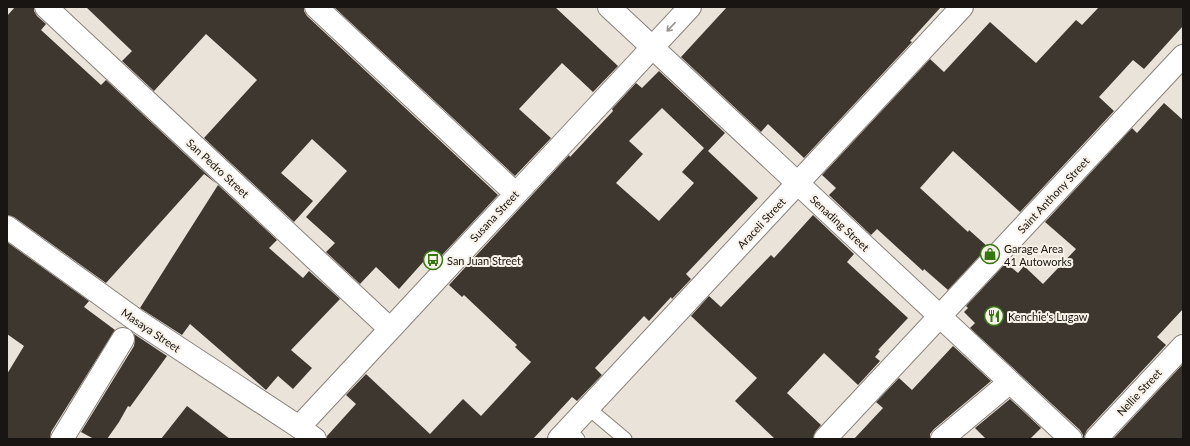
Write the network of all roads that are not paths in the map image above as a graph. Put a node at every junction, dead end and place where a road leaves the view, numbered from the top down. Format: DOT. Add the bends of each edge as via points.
graph roads {
  1 [pos="46,7"];
  2 [pos="316,7"];
  3 [pos="609,7"];
  4 [pos="690,7"];
  5 [pos="962,7"];
  6 [pos="652,47"];
  7 [pos="1183,56"];
  8 [pos="798,183"];
  9 [pos="515,193"];
  10 [pos="7,227"];
  11 [pos="940,316"];
  12 [pos="389,328"];
  13 [pos="129,330"];
  14 [pos="1183,346"];
  15 [pos="1010,382"];
  16 [pos="588,408"];
  17 [pos="307,433"];
  18 [pos="568,436"];
  19 [pos="946,438"];
  20 [pos="62,439"];
  21 [pos="625,439"];
  22 [pos="825,439"];
  23 [pos="1071,439"];
  24 [pos="1096,439"];
  1 -- 12 [label="street, San Pedro Street"];
  2 -- 9 [label="street"];
  3 -- 6 [label="street, Senading Street"];
  4 -- 6 [label="street, Susana Street, one-way"];
  5 -- 8 [label="street, Araceli Street"];
  6 -- 8 [label="street, Senading Street"];
  6 -- 9 [label="street, Susana Street"];
  7 -- 11 [label="street, Saint Anthony Street"];
  8 -- 11 [label="street, Senading Street"];
  8 -- 16 [label="street, Araceli Street"];
  9 -- 12 [label="street, Susana Street"];
  10 -- 13 [label="street, Masaya Street"];
  11 -- 15 [label="street, Senading Street"];
  11 -- 22 [label="street, Saint Anthony Street"];
  12 -- 17 [label="street, Susana Street"];
  13 -- 17 [label="street, Masaya Street"];
  13 -- 20 [label="street"];
  14 -- 24 [label="street, Nellie Street"];
  15 -- 19 [label="street"];
  15 -- 23 [label="street, Senading Street"];
  16 -- 18 [label="street, Araceli Street"];
  16 -- 21 [label="lane"];
}
